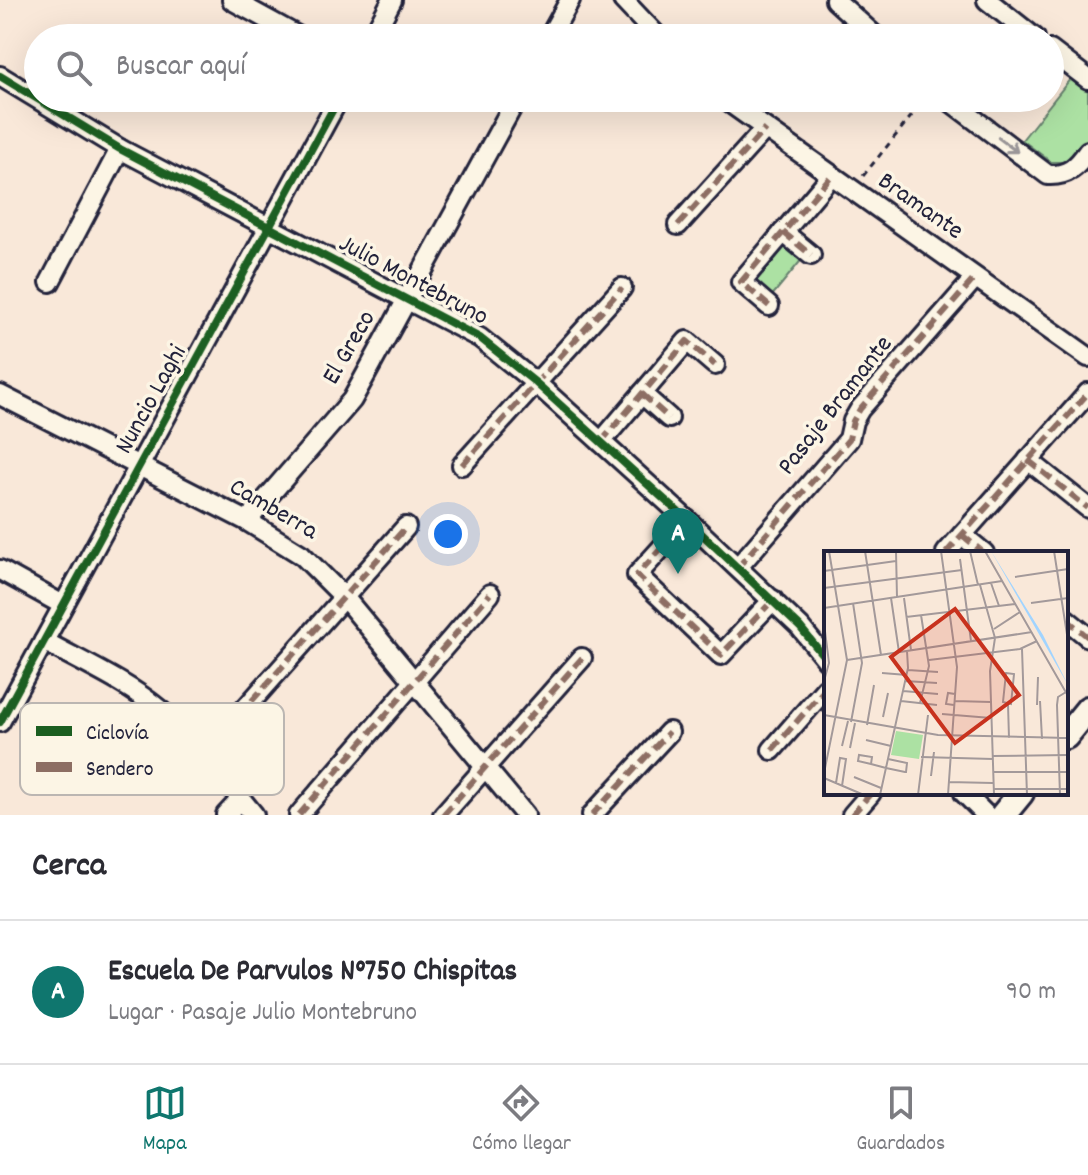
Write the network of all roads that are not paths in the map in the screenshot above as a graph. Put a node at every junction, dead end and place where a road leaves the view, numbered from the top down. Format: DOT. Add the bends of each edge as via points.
graph roads {
  1 [pos="232,0"];
  2 [pos="392,0"];
  3 [pos="570,0"];
  4 [pos="623,0"];
  5 [pos="835,0"];
  6 [pos="987,0"];
  7 [pos="276,24"];
  8 [pos="379,24"];
  9 [pos="557,24"];
  10 [pos="646,24"];
  11 [pos="862,24"];
  12 [pos="1017,24"];
  13 [pos="1064,61"];
  14 [pos="0,76"];
  15 [pos="1088,79"];
  16 [pos="24,91"];
  17 [pos="59,112"];
  18 [pos="331,112"];
  19 [pos="509,112"];
  20 [pos="742,112"];
  21 [pos="965,112"];
  22 [pos="765,129"];
  23 [pos="120,149"];
  24 [pos="1088,151"];
  25 [pos="831,176"];
  26 [pos="678,225"];
  27 [pos="269,227"];
  28 [pos="783,232"];
  29 [pos="811,255"];
  30 [pos="975,278"];
  31 [pos="50,282"];
  32 [pos="622,288"];
  33 [pos="408,299"];
  34 [pos="769,306"];
  35 [pos="1088,357"];
  36 [pos="715,365"];
  37 [pos="536,383"];
  38 [pos="1088,393"];
  39 [pos="642,394"];
  40 [pos="0,395"];
  41 [pos="669,418"];
  42 [pos="601,442"];
  43 [pos="1028,460"];
  44 [pos="462,465"];
  45 [pos="138,468"];
  46 [pos="1088,508"];
  47 [pos="687,520"];
  48 [pos="247,521"];
  49 [pos="406,527"];
  50 [pos="962,535"];
  51 [pos="948,551"];
  52 [pos="982,551"];
  53 [pos="738,567"];
  54 [pos="0,570"];
  55 [pos="490,594"];
  56 [pos="344,597"];
  57 [pos="773,600"];
  58 [pos="63,605"];
  59 [pos="1068,621"];
  60 [pos="1088,637"];
  61 [pos="44,641"];
  62 [pos="824,657"];
  63 [pos="582,658"];
  64 [pos="414,682"];
  65 [pos="824,690"];
  66 [pos="151,703"];
  67 [pos="250,703"];
  68 [pos="1088,709"];
  69 [pos="1,717"];
  70 [pos="669,732"];
  71 [pos="1068,734"];
  72 [pos="772,750"];
  73 [pos="485,768"];
  74 [pos="238,795"];
  75 [pos="869,795"];
  76 [pos="966,795"];
  77 [pos="1019,795"];
  78 [pos="241,799"];
  79 [pos="226,815"];
  80 [pos="254,815"];
  81 [pos="299,815"];
  82 [pos="443,815"];
  83 [pos="525,815"];
  84 [pos="592,815"];
  85 [pos="852,815"];
  86 [pos="986,815"];
  87 [pos="1003,815"];
  1 -- 7 [label="street"];
  2 -- 8 [label="street"];
  3 -- 9 [label="street"];
  4 -- 10 [label="street"];
  5 -- 11 [label="street"];
  6 -- 12 [label="street"];
  13 -- 15 [label="street"];
  14 -- 16 [label="street, Julio Montebruno"];
  17 -- 23 [label="street, Julio Montebruno"];
  18 -- 27 [label="street, Nuncio Laghi"];
  19 -- 33 [label="street, El Greco"];
  20 -- 22 [label="street, Bramante"];
  21 -- 24 [label="street, one-way" via="1048,175 1062,176"];
  22 -- 25 [label="street, Bramante"];
  22 -- 26 [label="street"];
  23 -- 27 [label="street, Julio Montebruno"];
  23 -- 31 [label="street"];
  25 -- 28 [label="street"];
  25 -- 30 [label="street, Bramante"];
  27 -- 33 [label="street, Julio Montebruno"];
  27 -- 45 [label="street, Nuncio Laghi"];
  28 -- 29 [label="street"];
  28 -- 34 [label="street" via="741,282"];
  30 -- 35 [label="street, Bramante"];
  30 -- 53 [label="street, Pasaje Bramante" via="856,414 849,439"];
  32 -- 37 [label="street"];
  33 -- 37 [label="street, Julio Montebruno" via="480,338"];
  33 -- 48 [label="street, El Greco" via="352,400"];
  36 -- 39 [label="street" via="687,341"];
  37 -- 42 [label="street, Julio Montebruno"];
  37 -- 44 [label="street"];
  38 -- 43 [label="street"];
  39 -- 41 [label="street"];
  39 -- 42 [label="street"];
  40 -- 45 [label="street, Camberra"];
  42 -- 47 [label="street, Julio Montebruno"];
  43 -- 46 [label="street"];
  43 -- 50 [label="street"];
  45 -- 48 [label="street, Camberra"];
  45 -- 58 [label="street, Nuncio Laghi"];
  47 -- 53 [label="street, Julio Montebruno"];
  47 -- 57 [label="street" via="637,575 721,655"];
  48 -- 56 [label="street, Camberra" via="302,555"];
  49 -- 56 [label="street"];
  50 -- 51 [label="street"];
  50 -- 52 [label="street"];
  53 -- 57 [label="street, Julio Montebruno"];
  54 -- 58 [label="street"];
  55 -- 64 [label="street"];
  56 -- 64 [label="street, Camberra"];
  56 -- 67 [label="street"];
  57 -- 62 [label="street, Julio Montebruno"];
  58 -- 61 [label="street, Nuncio Laghi"];
  59 -- 60 [label="street"];
  61 -- 66 [label="street"];
  61 -- 69 [label="street, Nuncio Laghi"];
  63 -- 73 [label="street"];
  64 -- 73 [label="street, Camberra"];
  64 -- 81 [label="street"];
  65 -- 72 [label="street"];
  68 -- 71 [label="street"];
  70 -- 84 [label="street"];
  73 -- 82 [label="street"];
  73 -- 83 [label="street, Camberra"];
  74 -- 78 [label="street"];
  75 -- 85 [label="street"];
  76 -- 86 [label="street"];
  77 -- 87 [label="street"];
  78 -- 79 [label="street"];
  78 -- 80 [label="street"];
}
